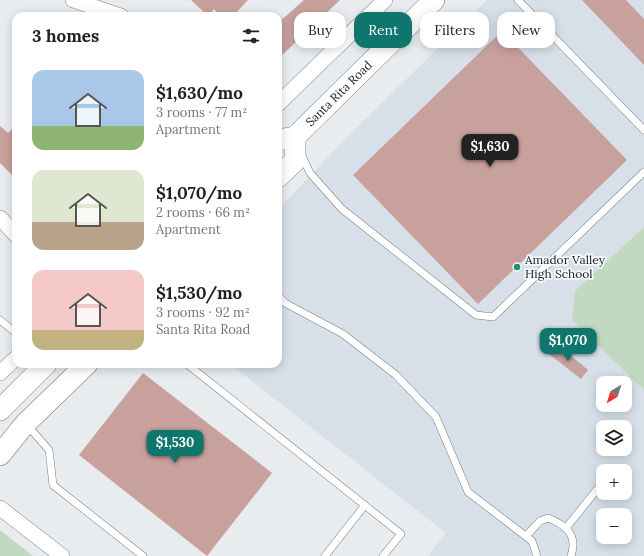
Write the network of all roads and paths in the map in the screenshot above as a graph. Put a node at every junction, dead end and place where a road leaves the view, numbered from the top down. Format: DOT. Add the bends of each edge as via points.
graph roads {
  1 [pos="72,0"];
  2 [pos="385,0"];
  3 [pos="434,0"];
  4 [pos="518,0"];
  5 [pos="109,12"];
  6 [pos="282,100"];
  7 [pos="644,130"];
  8 [pos="286,138"];
  9 [pos="644,172"];
  10 [pos="282,173"];
  11 [pos="0,218"];
  12 [pos="12,231"];
  13 [pos="282,300"];
  14 [pos="0,320"];
  15 [pos="12,330"];
  16 [pos="12,362"];
  17 [pos="42,368"];
  18 [pos="83,368"];
  19 [pos="191,368"];
  20 [pos="0,373"];
  21 [pos="0,410"];
  22 [pos="25,424"];
  23 [pos="0,455"];
  24 [pos="596,491"];
  25 [pos="365,505"];
  26 [pos="0,508"];
  27 [pos="566,528"];
  28 [pos="526,536"];
  29 [pos="62,556"];
  30 [pos="144,556"];
  31 [pos="325,556"];
  32 [pos="384,556"];
  33 [pos="538,556"];
  34 [pos="572,556"];
  1 -- 5 [label="street"];
  2 -- 6 [label="street"];
  3 -- 8 [label="main road, Santa Rita Road"];
  4 -- 7 [label="lane"];
  8 -- 9 [label="lane" via="310,174 342,209 476,315 483,317 493,317"];
  8 -- 10 [label="main road" via="295,161"];
  11 -- 12 [label="street"];
  13 -- 28 [label="lane" via="343,334 396,375 436,417 468,492"];
  14 -- 15 [label="lane"];
  16 -- 20 [label="street"];
  17 -- 21 [label="main road"];
  18 -- 22 [label="main road"];
  19 -- 25 [label="lane"];
  22 -- 23 [label="main road"];
  22 -- 30 [label="lane" via="49,450 53,485"];
  24 -- 27 [label="lane"];
  25 -- 31 [label="lane"];
  25 -- 32 [label="lane" via="401,534"];
  26 -- 29 [label="street"];
  27 -- 28 [label="lane" via="548,518 540,521"];
  27 -- 34 [label="lane" via="574,542"];
  28 -- 33 [label="lane" via="532,541"];
}
